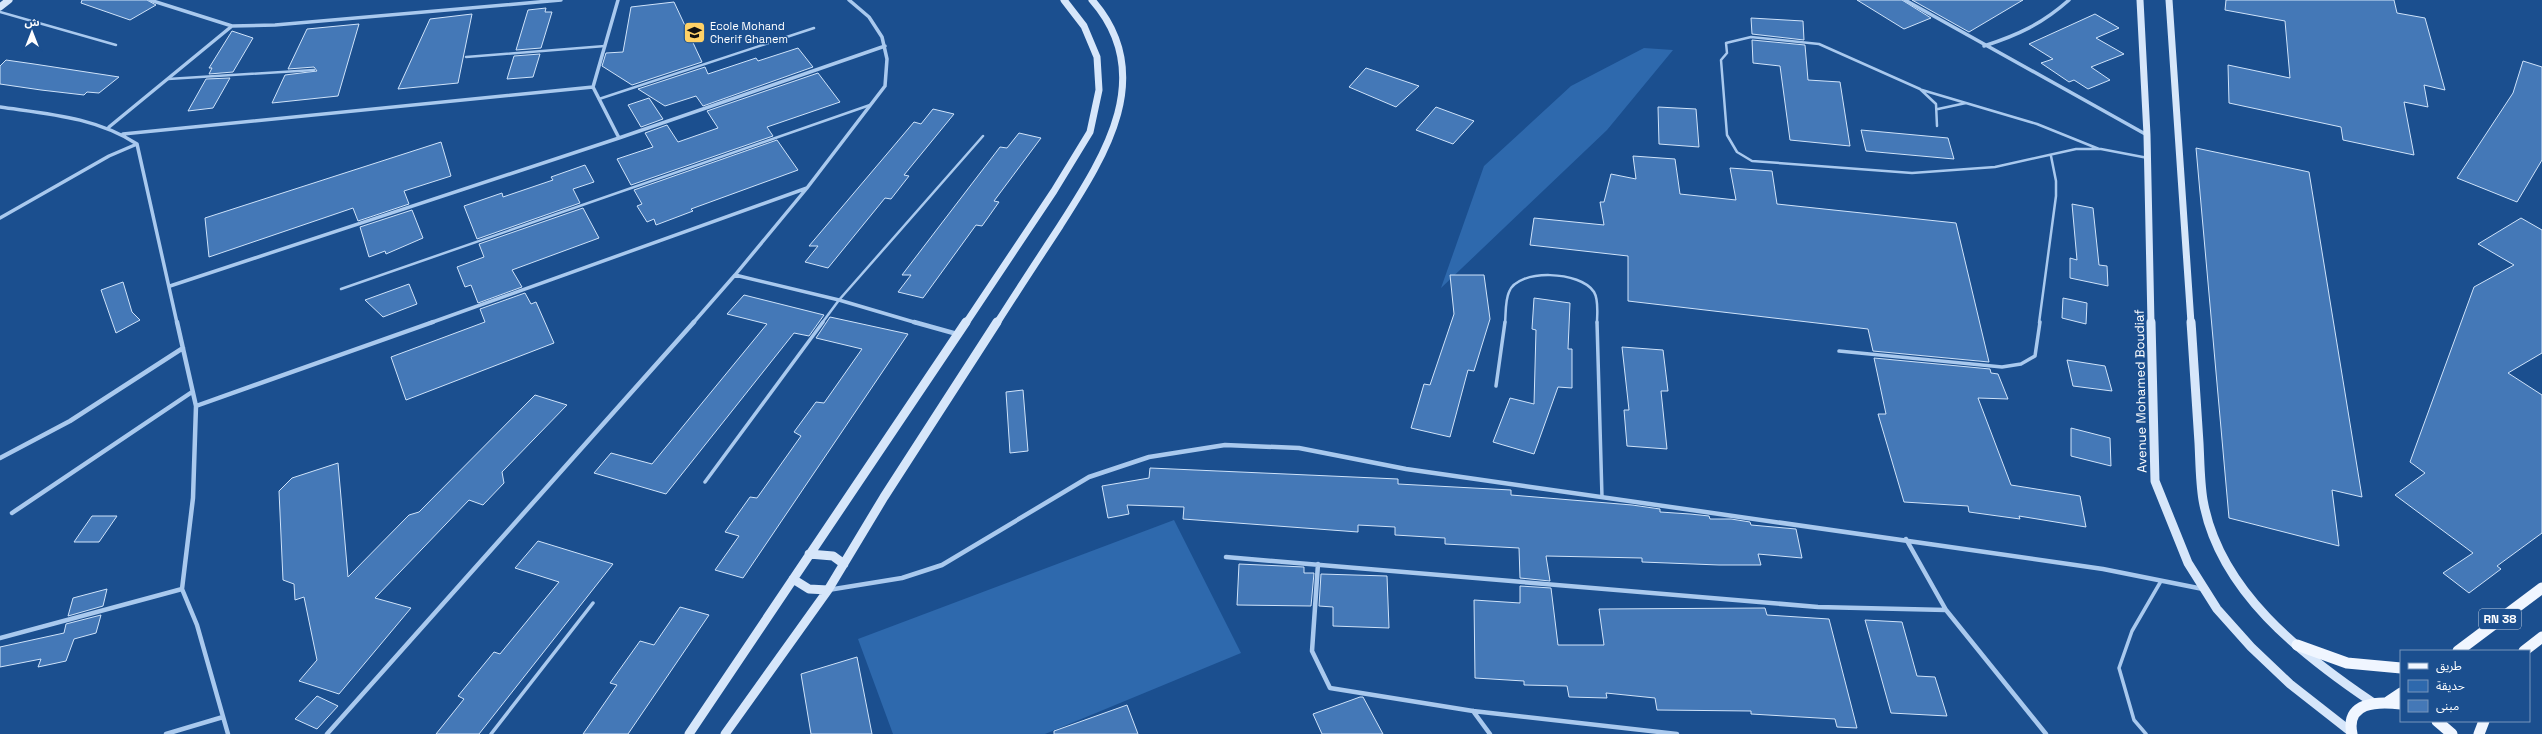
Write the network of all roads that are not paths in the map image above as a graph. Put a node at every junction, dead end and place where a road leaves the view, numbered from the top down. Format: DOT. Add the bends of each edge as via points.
graph roads {
  1 [pos="9,0"];
  2 [pos="150,0"];
  3 [pos="561,0"];
  4 [pos="618,0"];
  5 [pos="849,0"];
  6 [pos="1064,0"];
  7 [pos="1092,0"];
  8 [pos="1905,0"];
  9 [pos="2069,0"];
  10 [pos="2140,0"];
  11 [pos="2168,0"];
  12 [pos="0,7"];
  13 [pos="0,12"];
  14 [pos="232,26"];
  15 [pos="814,28"];
  16 [pos="116,45"];
  17 [pos="605,46"];
  18 [pos="885,46"];
  19 [pos="1984,46"];
  20 [pos="466,58"];
  21 [pos="314,70"];
  22 [pos="168,79"];
  23 [pos="594,87"];
  24 [pos="1920,89"];
  25 [pos="599,99"];
  26 [pos="1968,103"];
  27 [pos="872,104"];
  28 [pos="0,107"];
  29 [pos="1938,109"];
  30 [pos="1937,126"];
  31 [pos="110,127"];
  32 [pos="123,134"];
  33 [pos="2147,135"];
  34 [pos="983,136"];
  35 [pos="619,138"];
  36 [pos="137,144"];
  37 [pos="2101,149"];
  38 [pos="2051,156"];
  39 [pos="2148,158"];
  40 [pos="807,188"];
  41 [pos="0,218"];
  42 [pos="735,275"];
  43 [pos="170,286"];
  44 [pos="341,289"];
  45 [pos="839,300"];
  46 [pos="957,334"];
  47 [pos="183,348"];
  48 [pos="1839,351"];
  49 [pos="1496,386"];
  50 [pos="192,392"];
  51 [pos="196,406"];
  52 [pos="0,458"];
  53 [pos="705,482"];
  54 [pos="1602,496"];
  55 [pos="12,513"];
  56 [pos="1906,539"];
  57 [pos="809,554"];
  58 [pos="1226,557"];
  59 [pos="844,564"];
  60 [pos="1318,564"];
  61 [pos="793,579"];
  62 [pos="2161,581"];
  63 [pos="2542,588"];
  64 [pos="182,589"];
  65 [pos="2203,589"];
  66 [pos="828,590"];
  67 [pos="593,603"];
  68 [pos="1946,610"];
  69 [pos="2542,637"];
  70 [pos="0,638"];
  71 [pos="2297,645"];
  72 [pos="2459,650"];
  73 [pos="2525,650"];
  74 [pos="2400,668"];
  75 [pos="2372,702"];
  76 [pos="2395,703"];
  77 [pos="1474,711"];
  78 [pos="224,718"];
  79 [pos="2438,722"];
  80 [pos="2484,722"];
  81 [pos="2351,732"];
  82 [pos="166,734"];
  83 [pos="228,734"];
  84 [pos="327,734"];
  85 [pos="491,734"];
  86 [pos="689,734"];
  87 [pos="726,734"];
  88 [pos="1490,734"];
  89 [pos="1677,734"];
  90 [pos="2046,734"];
  91 [pos="2146,734"];
  92 [pos="2452,734"];
  93 [pos="2479,734"];
  1 -- 12 [label="main road"];
  2 -- 14 [label="street"];
  3 -- 14 [label="street" via="275,25"];
  4 -- 17 [label="street"];
  5 -- 18 [label="street" via="877,26"];
  6 -- 46 [label="main road" via="1084,26 1097,56 1099,90 1090,132"];
  7 -- 59 [label="main road" via="1098,5 1114,33 1122,64 1122,97 1115,127 1089,180 884,497"];
  8 -- 19 [label="street"];
  9 -- 19 [label="street" via="2047,19 2016,36"];
  10 -- 33 [label="main road, Avenue Mohamed Boudiaf"];
  11 -- 71 [label="main road" via="2203,501 2224,560 2258,609"];
  13 -- 16 [label="lane"];
  14 -- 22 [label="street"];
  15 -- 25 [label="lane"];
  17 -- 20 [label="lane"];
  17 -- 23 [label="street"];
  18 -- 27 [label="street" via="888,67 885,86"];
  18 -- 35 [label="street"];
  19 -- 33 [label="street"];
  21 -- 22 [label="lane"];
  22 -- 31 [label="street"];
  23 -- 25 [label="street"];
  23 -- 32 [label="street"];
  24 -- 26 [label="lane"];
  24 -- 29 [label="lane" via="1933,99"];
  24 -- 38 [label="lane" via="1819,44 1787,39 1751,37 1726,43 1727,53 1721,60 1727,135 1736,152 1752,161 1912,173 1994,167"];
  25 -- 35 [label="street"];
  26 -- 29 [label="lane"];
  26 -- 37 [label="lane" via="2037,124"];
  27 -- 40 [label="street"];
  27 -- 44 [label="lane"];
  28 -- 31 [label="street"];
  29 -- 30 [label="lane"];
  31 -- 32 [label="street"];
  32 -- 36 [label="street"];
  33 -- 39 [label="main road, Avenue Mohamed Boudiaf"];
  34 -- 45 [label="lane"];
  35 -- 43 [label="street"];
  36 -- 41 [label="street" via="109,156"];
  36 -- 43 [label="street"];
  37 -- 38 [label="lane" via="2076,149"];
  37 -- 39 [label="lane"];
  38 -- 48 [label="lane" via="2056,196 2035,356 2021,364 2002,367"];
  39 -- 65 [label="main road, Avenue Mohamed Boudiaf" via="2155,481 2170,525"];
  40 -- 42 [label="street"];
  40 -- 51 [label="street"];
  42 -- 45 [label="street"];
  42 -- 84 [label="street"];
  43 -- 47 [label="street"];
  45 -- 46 [label="street"];
  45 -- 53 [label="lane"];
  46 -- 57 [label="main road"];
  47 -- 50 [label="street"];
  47 -- 52 [label="street" via="70,421"];
  49 -- 54 [label="lane" via="1509,291 1521,279 1539,276 1575,278 1588,285 1595,293 1597,305"];
  50 -- 51 [label="street"];
  50 -- 55 [label="street"];
  51 -- 64 [label="street" via="193,498"];
  54 -- 56 [label="street"];
  54 -- 66 [label="street" via="1406,469 1299,448 1225,445 1149,458 1089,477 942,565 902,578"];
  56 -- 62 [label="street" via="2103,569"];
  56 -- 68 [label="street"];
  57 -- 59 [label="main road" via="833,556"];
  57 -- 61 [label="main road"];
  58 -- 60 [label="street"];
  59 -- 66 [label="main road"];
  60 -- 68 [label="street" via="1818,607"];
  60 -- 77 [label="street" via="1312,651 1330,688"];
  61 -- 66 [label="main road" via="803,588"];
  61 -- 86 [label="main road"];
  62 -- 65 [label="street"];
  62 -- 91 [label="lane" via="2132,631 2119,668 2134,720"];
  63 -- 72 [label="main road, RN 38"];
  64 -- 70 [label="street"];
  64 -- 78 [label="street" via="197,625"];
  65 -- 81 [label="main road, Avenue Mohamed Boudiaf" via="2231,626 2313,703"];
  66 -- 87 [label="main road"];
  67 -- 85 [label="lane"];
  68 -- 90 [label="street"];
  69 -- 73 [label="main road, RN 38"];
  71 -- 74 [label="main road" via="2347,663"];
  71 -- 75 [label="main road" via="2320,666"];
  75 -- 76 [label="main road"];
  75 -- 81 [label="main road" via="2359,708 2352,718"];
  77 -- 88 [label="street"];
  77 -- 89 [label="street"];
  78 -- 82 [label="street"];
  78 -- 83 [label="street"];
  79 -- 92 [label="main road"];
  80 -- 93 [label="main road"];
}
